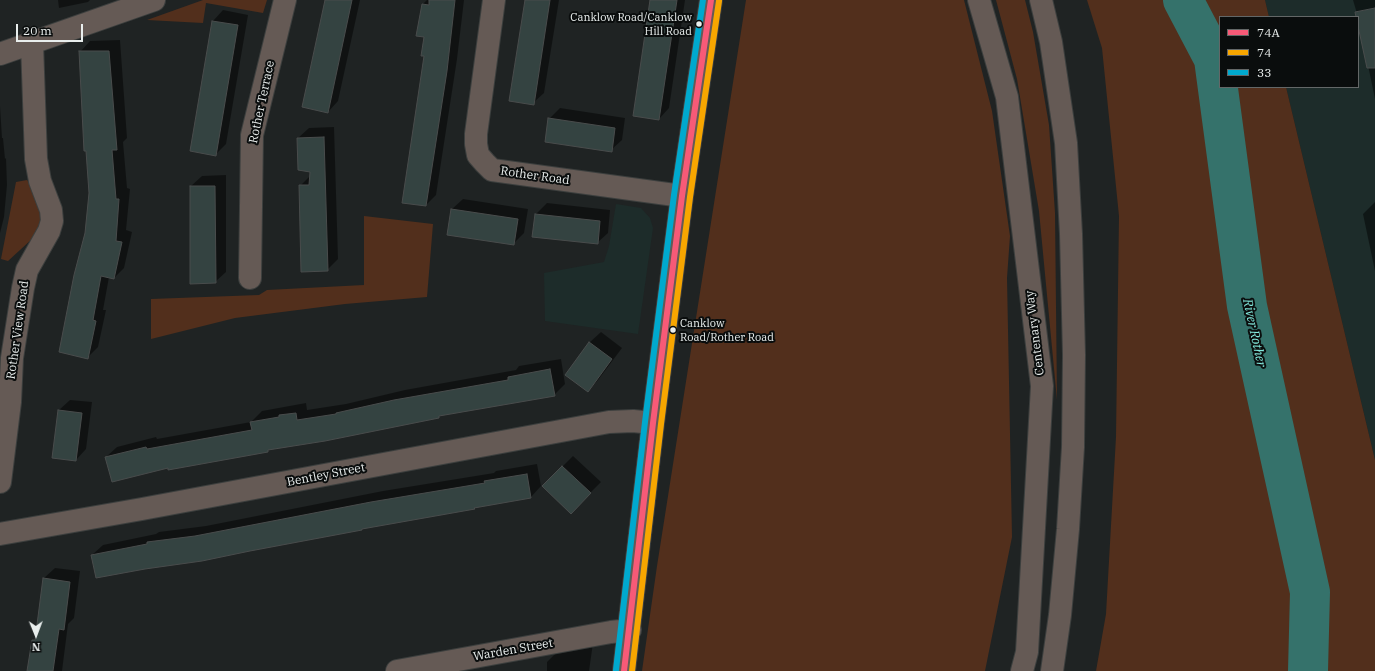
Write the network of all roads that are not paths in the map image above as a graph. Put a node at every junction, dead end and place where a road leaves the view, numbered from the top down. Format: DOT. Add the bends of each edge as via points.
graph roads {
  1 [pos="154,0"];
  2 [pos="284,0"];
  3 [pos="494,0"];
  4 [pos="711,0"];
  5 [pos="979,0"];
  6 [pos="1041,0"];
  7 [pos="127,4"];
  8 [pos="32,43"];
  9 [pos="0,54"];
  10 [pos="682,196"];
  11 [pos="250,278"];
  12 [pos="653,423"];
  13 [pos="0,482"];
  14 [pos="0,534"];
  15 [pos="630,630"];
  16 [pos="397,671"];
  17 [pos="624,671"];
  18 [pos="1022,671"];
  19 [pos="1052,671"];
  1 -- 7 [label="street"];
  2 -- 11 [label="street, Rother Terrace" via="252,135"];
  3 -- 10 [label="street, Rother Road" via="476,134 478,155 485,163 492,170"];
  4 -- 10 [label="street"];
  5 -- 18 [label="street, Centenary Way" via="1007,97 1042,386 1027,652"];
  6 -- 19 [label="street" via="1051,42 1066,142 1074,348 1073,447 1068,529"];
  7 -- 8 [label="street"];
  8 -- 9 [label="street"];
  8 -- 13 [label="street, Rother View Road" via="36,159 40,181 52,210 52,221 27,270 23,288 12,358 10,402"];
  10 -- 12 [label="street"];
  12 -- 14 [label="street, Bentley Street" via="609,422"];
  12 -- 15 [label="street"];
  15 -- 16 [label="street, Warden Street"];
  15 -- 17 [label="street"];
}
